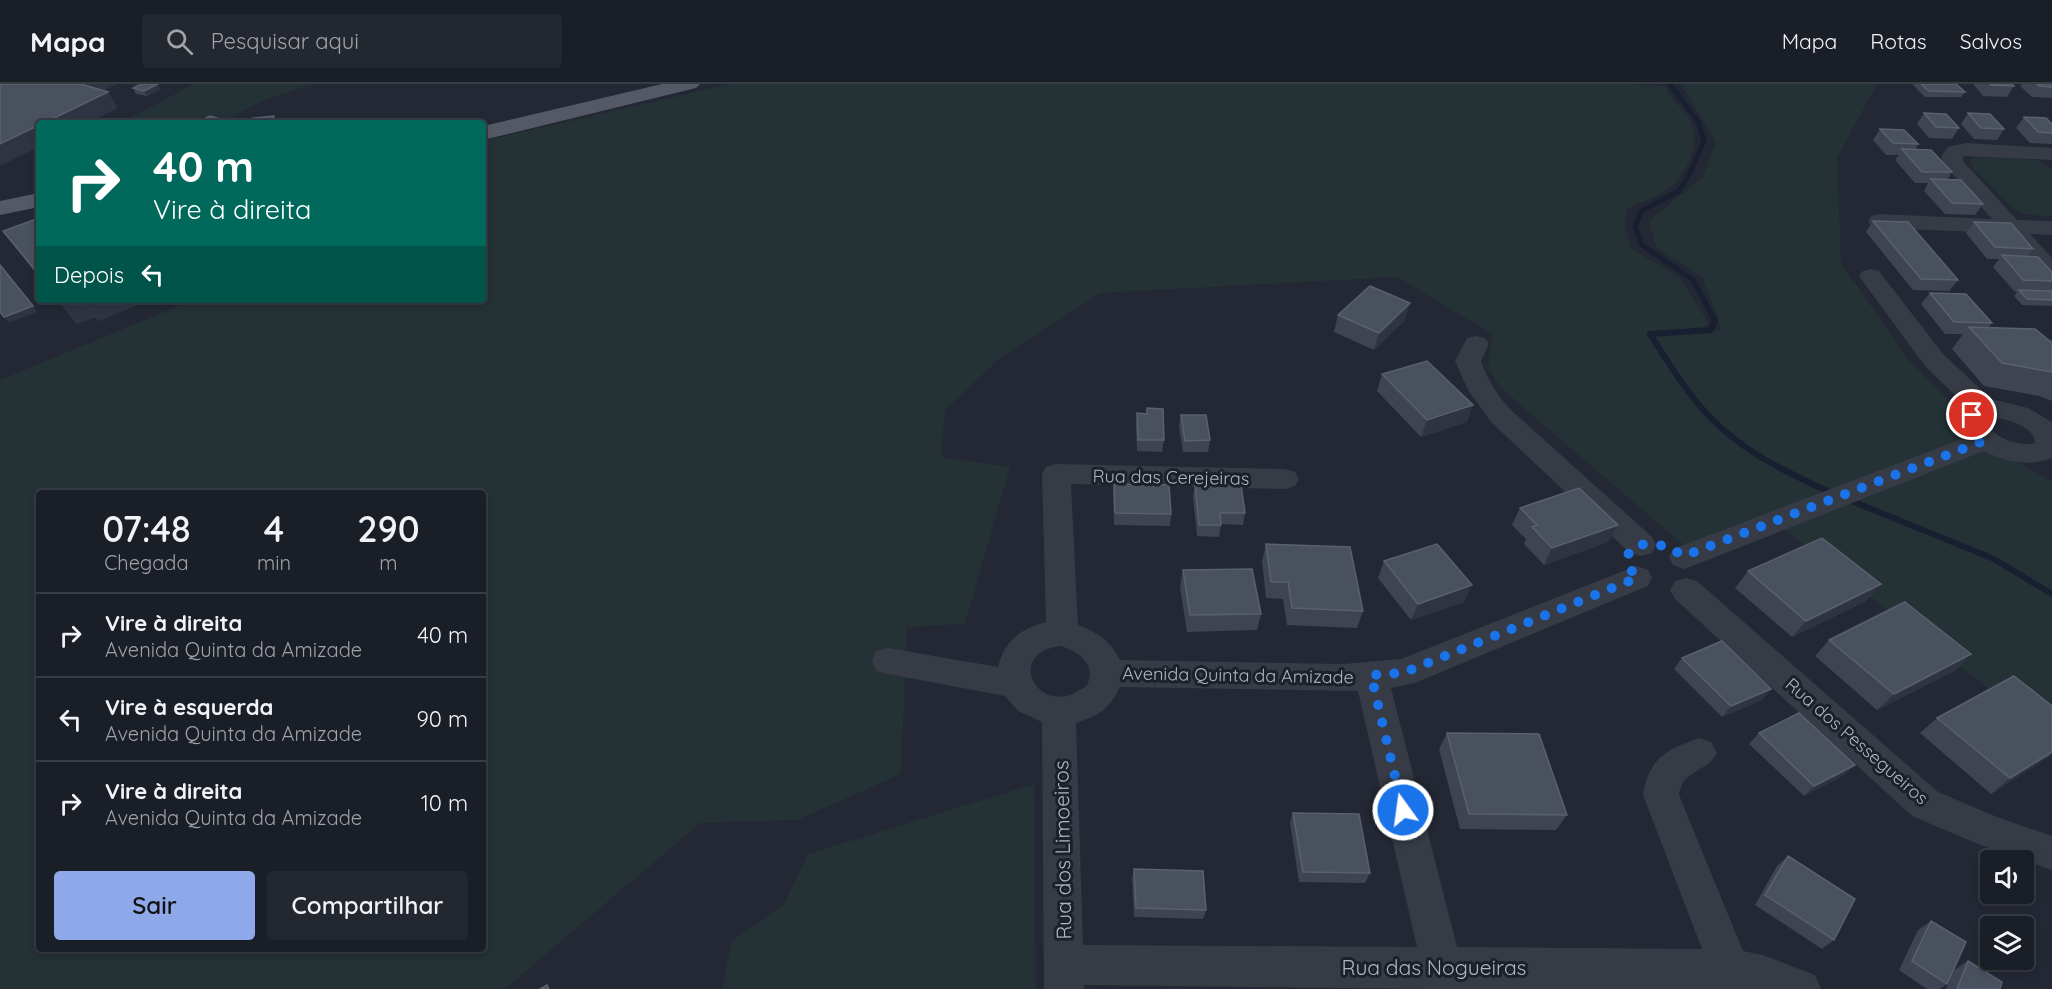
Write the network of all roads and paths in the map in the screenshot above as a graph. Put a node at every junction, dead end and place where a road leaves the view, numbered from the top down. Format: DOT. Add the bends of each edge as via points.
graph roads {
  1 [pos="689,84"];
  2 [pos="486,132"];
  3 [pos="2049,155"];
  4 [pos="36,194"];
  5 [pos="0,200"];
  6 [pos="36,201"];
  7 [pos="0,208"];
  8 [pos="1879,221"];
  9 [pos="2012,228"];
  10 [pos="2052,228"];
  11 [pos="2052,272"];
  12 [pos="1871,276"];
  13 [pos="1476,344"];
  14 [pos="1984,409"];
  15 [pos="2043,418"];
  16 [pos="1986,440"];
  17 [pos="2049,453"];
  18 [pos="1285,479"];
  19 [pos="1641,545"];
  20 [pos="1684,556"];
  21 [pos="1637,578"];
  22 [pos="1686,590"];
  23 [pos="1062,633"];
  24 [pos="888,661"];
  25 [pos="1108,673"];
  26 [pos="1371,675"];
  27 [pos="1016,684"];
  28 [pos="1059,711"];
  29 [pos="1699,753"];
  30 [pos="2052,853"];
  31 [pos="1730,969"];
  32 [pos="1064,977"];
  33 [pos="1444,978"];
  34 [pos="1801,989"];
  1 -- 2 [label="main road"];
  3 -- 9 [label="street" via="1966,149 1955,151 1952,156 1953,162"];
  4 -- 5 [label="main road"];
  6 -- 7 [label="main road"];
  8 -- 9 [label="street"];
  9 -- 10 [label="street"];
  9 -- 11 [label="street"];
  12 -- 14 [label="street" via="1934,360"];
  13 -- 19 [label="street" via="1468,361 1485,397"];
  14 -- 15 [label="street"];
  14 -- 16 [label="street" via="1972,415 1971,422"];
  15 -- 17 [label="street" via="2050,440"];
  16 -- 17 [label="street" via="2016,453"];
  16 -- 20 [label="street"];
  18 -- 23 [label="street, Rua das Cerejeiras" via="1056,474"];
  19 -- 20 [label="street" via="1659,545"];
  19 -- 21 [label="street" via="1628,552 1626,560"];
  20 -- 22 [label="street" via="1695,575"];
  21 -- 22 [label="street" via="1662,591"];
  21 -- 26 [label="street, Avenida Quinta da Amizade" via="1403,673"];
  22 -- 30 [label="street, Rua dos Pessegueiros" via="1925,804"];
  23 -- 25 [label="street, Avenida Quinta da Amizade" via="1094,645 1104,658"];
  23 -- 27 [label="street" via="1044,635 1028,643 1017,655 1013,669"];
  24 -- 27 [label="street"];
  25 -- 26 [label="street, Avenida Quinta da Amizade" via="1343,678"];
  25 -- 28 [label="street, Avenida Quinta da Amizade" via="1104,688 1094,700 1078,709"];
  26 -- 33 [label="street"];
  27 -- 28 [label="street" via="1025,698"];
  28 -- 32 [label="street, Rua dos Limoeiros"];
  29 -- 31 [label="street" via="1669,770 1661,795"];
  31 -- 33 [label="street, Rua das Nogueiras"];
  31 -- 34 [label="street, Rua das Nogueiras" via="1763,975"];
  32 -- 33 [label="street, Rua das Nogueiras"];
}
